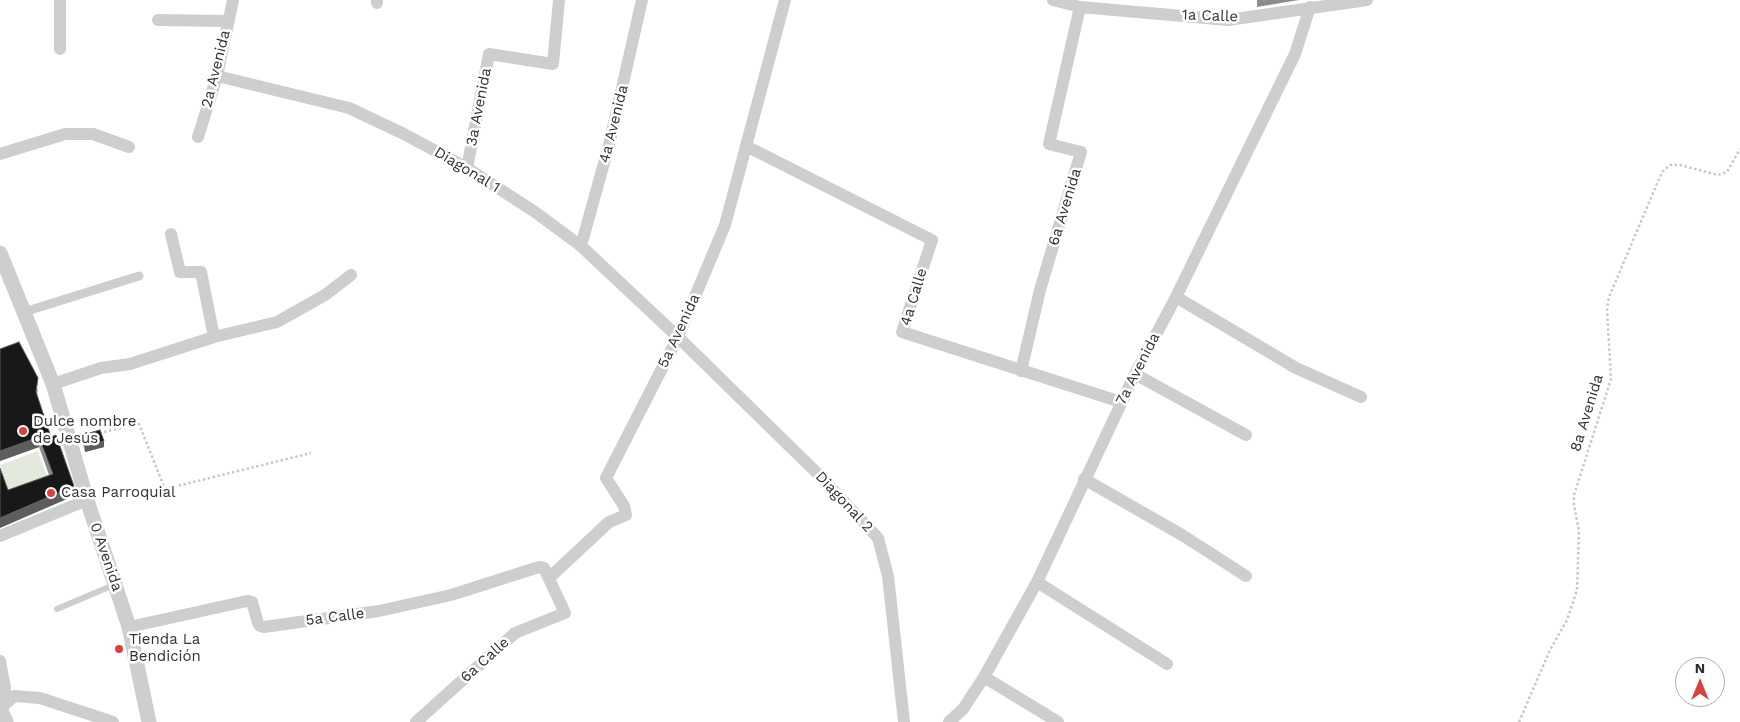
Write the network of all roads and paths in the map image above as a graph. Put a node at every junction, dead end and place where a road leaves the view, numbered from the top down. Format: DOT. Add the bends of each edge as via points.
graph roads {
  1 [pos="60,0"];
  2 [pos="233,0"];
  3 [pos="559,0"];
  4 [pos="642,0"];
  5 [pos="785,0"];
  6 [pos="1052,0"];
  7 [pos="1367,0"];
  8 [pos="1080,7"];
  9 [pos="1310,7"];
  10 [pos="158,20"];
  11 [pos="228,21"];
  12 [pos="60,49"];
  13 [pos="216,76"];
  14 [pos="198,137"];
  15 [pos="129,147"];
  16 [pos="748,147"];
  17 [pos="1740,149"];
  18 [pos="0,154"];
  19 [pos="467,168"];
  20 [pos="171,234"];
  21 [pos="581,246"];
  22 [pos="0,254"];
  23 [pos="351,275"];
  24 [pos="139,276"];
  25 [pos="1176,297"];
  26 [pos="24,312"];
  27 [pos="214,337"];
  28 [pos="678,337"];
  29 [pos="1021,371"];
  30 [pos="1134,374"];
  31 [pos="53,384"];
  32 [pos="1361,397"];
  33 [pos="1122,402"];
  34 [pos="94,434"];
  35 [pos="1246,434"];
  36 [pos="311,454"];
  37 [pos="1084,479"];
  38 [pos="87,500"];
  39 [pos="0,536"];
  40 [pos="1246,576"];
  41 [pos="548,578"];
  42 [pos="1036,582"];
  43 [pos="116,584"];
  44 [pos="57,609"];
  45 [pos="129,627"];
  46 [pos="0,661"];
  47 [pos="1167,664"];
  48 [pos="984,678"];
  49 [pos="0,709"];
  50 [pos="6,722"];
  51 [pos="113,722"];
  52 [pos="149,722"];
  53 [pos="416,722"];
  54 [pos="904,722"];
  55 [pos="949,722"];
  56 [pos="1058,722"];
  57 [pos="1519,722"];
  1 -- 12 [label="street"];
  2 -- 11 [label="street, 2a Avenida"];
  3 -- 19 [label="street, 3a Avenida" via="553,64 489,54"];
  4 -- 21 [label="street, 4a Avenida" via="611,136"];
  5 -- 16 [label="street, 5a Avenida"];
  6 -- 8 [label="street, 1a Calle"];
  7 -- 9 [label="street, 1a Calle"];
  8 -- 9 [label="street, 1a Calle" via="1228,20"];
  8 -- 29 [label="street, 6a Avenida" via="1049,144 1081,152 1040,290"];
  9 -- 25 [label="street, 7a Avenida" via="1295,54"];
  10 -- 11 [label="street"];
  11 -- 13 [label="street, 2a Avenida"];
  13 -- 14 [label="street, 2a Avenida"];
  13 -- 19 [label="street, Diagonal 1" via="348,108"];
  15 -- 18 [label="street" via="93,134 65,134"];
  16 -- 28 [label="street, 5a Avenida" via="726,225"];
  16 -- 29 [label="street, 4a Calle" via="932,240 902,332"];
  17 -- 57 [label="path, 8a Avenida" via="1727,172 1718,175 1680,165 1670,166 1662,172 1609,296 1611,380 1574,495 1579,531 1577,590 1567,620 1550,650"];
  19 -- 21 [label="street, Diagonal 1"];
  20 -- 27 [label="street" via="180,272 201,272"];
  21 -- 28 [label="street, Diagonal 1"];
  22 -- 26 [label="street, 0 Avenida"];
  23 -- 27 [label="street" via="325,295 277,322"];
  24 -- 26 [label="street"];
  25 -- 30 [label="street, 7a Avenida"];
  25 -- 32 [label="street" via="1296,368"];
  26 -- 31 [label="street, 0 Avenida"];
  27 -- 31 [label="street"];
  28 -- 41 [label="street, 5a Avenida" via="606,478 624,506 626,515 609,522"];
  28 -- 54 [label="street, Diagonal 2" via="819,475 878,538 888,576"];
  29 -- 33 [label="street, 4a Calle"];
  30 -- 33 [label="street, 7a Avenida"];
  30 -- 35 [label="street"];
  31 -- 38 [label="street, 0 Avenida"];
  33 -- 37 [label="street, 7a Avenida"];
  34 -- 36 [label="path" via="139,424 165,489"];
  37 -- 40 [label="street"];
  37 -- 42 [label="street, 7a Avenida"];
  38 -- 39 [label="street"];
  38 -- 43 [label="street, 0 Avenida"];
  41 -- 45 [label="street, 5a Calle" via="544,568 539,567 424,602 264,627 258,623 252,602 247,601"];
  41 -- 53 [label="street, 6a Calle" via="565,610 563,614 515,633"];
  42 -- 47 [label="street"];
  42 -- 48 [label="street, 7a Avenida"];
  43 -- 44 [label="lane"];
  43 -- 45 [label="street, 0 Avenida"];
  45 -- 52 [label="street, 0 Avenida"];
  46 -- 49 [label="street" via="5,688"];
  48 -- 55 [label="street, 7a Avenida" via="963,709"];
  48 -- 56 [label="street"];
  49 -- 50 [label="street"];
  49 -- 51 [label="street" via="14,696 40,698"];
}
